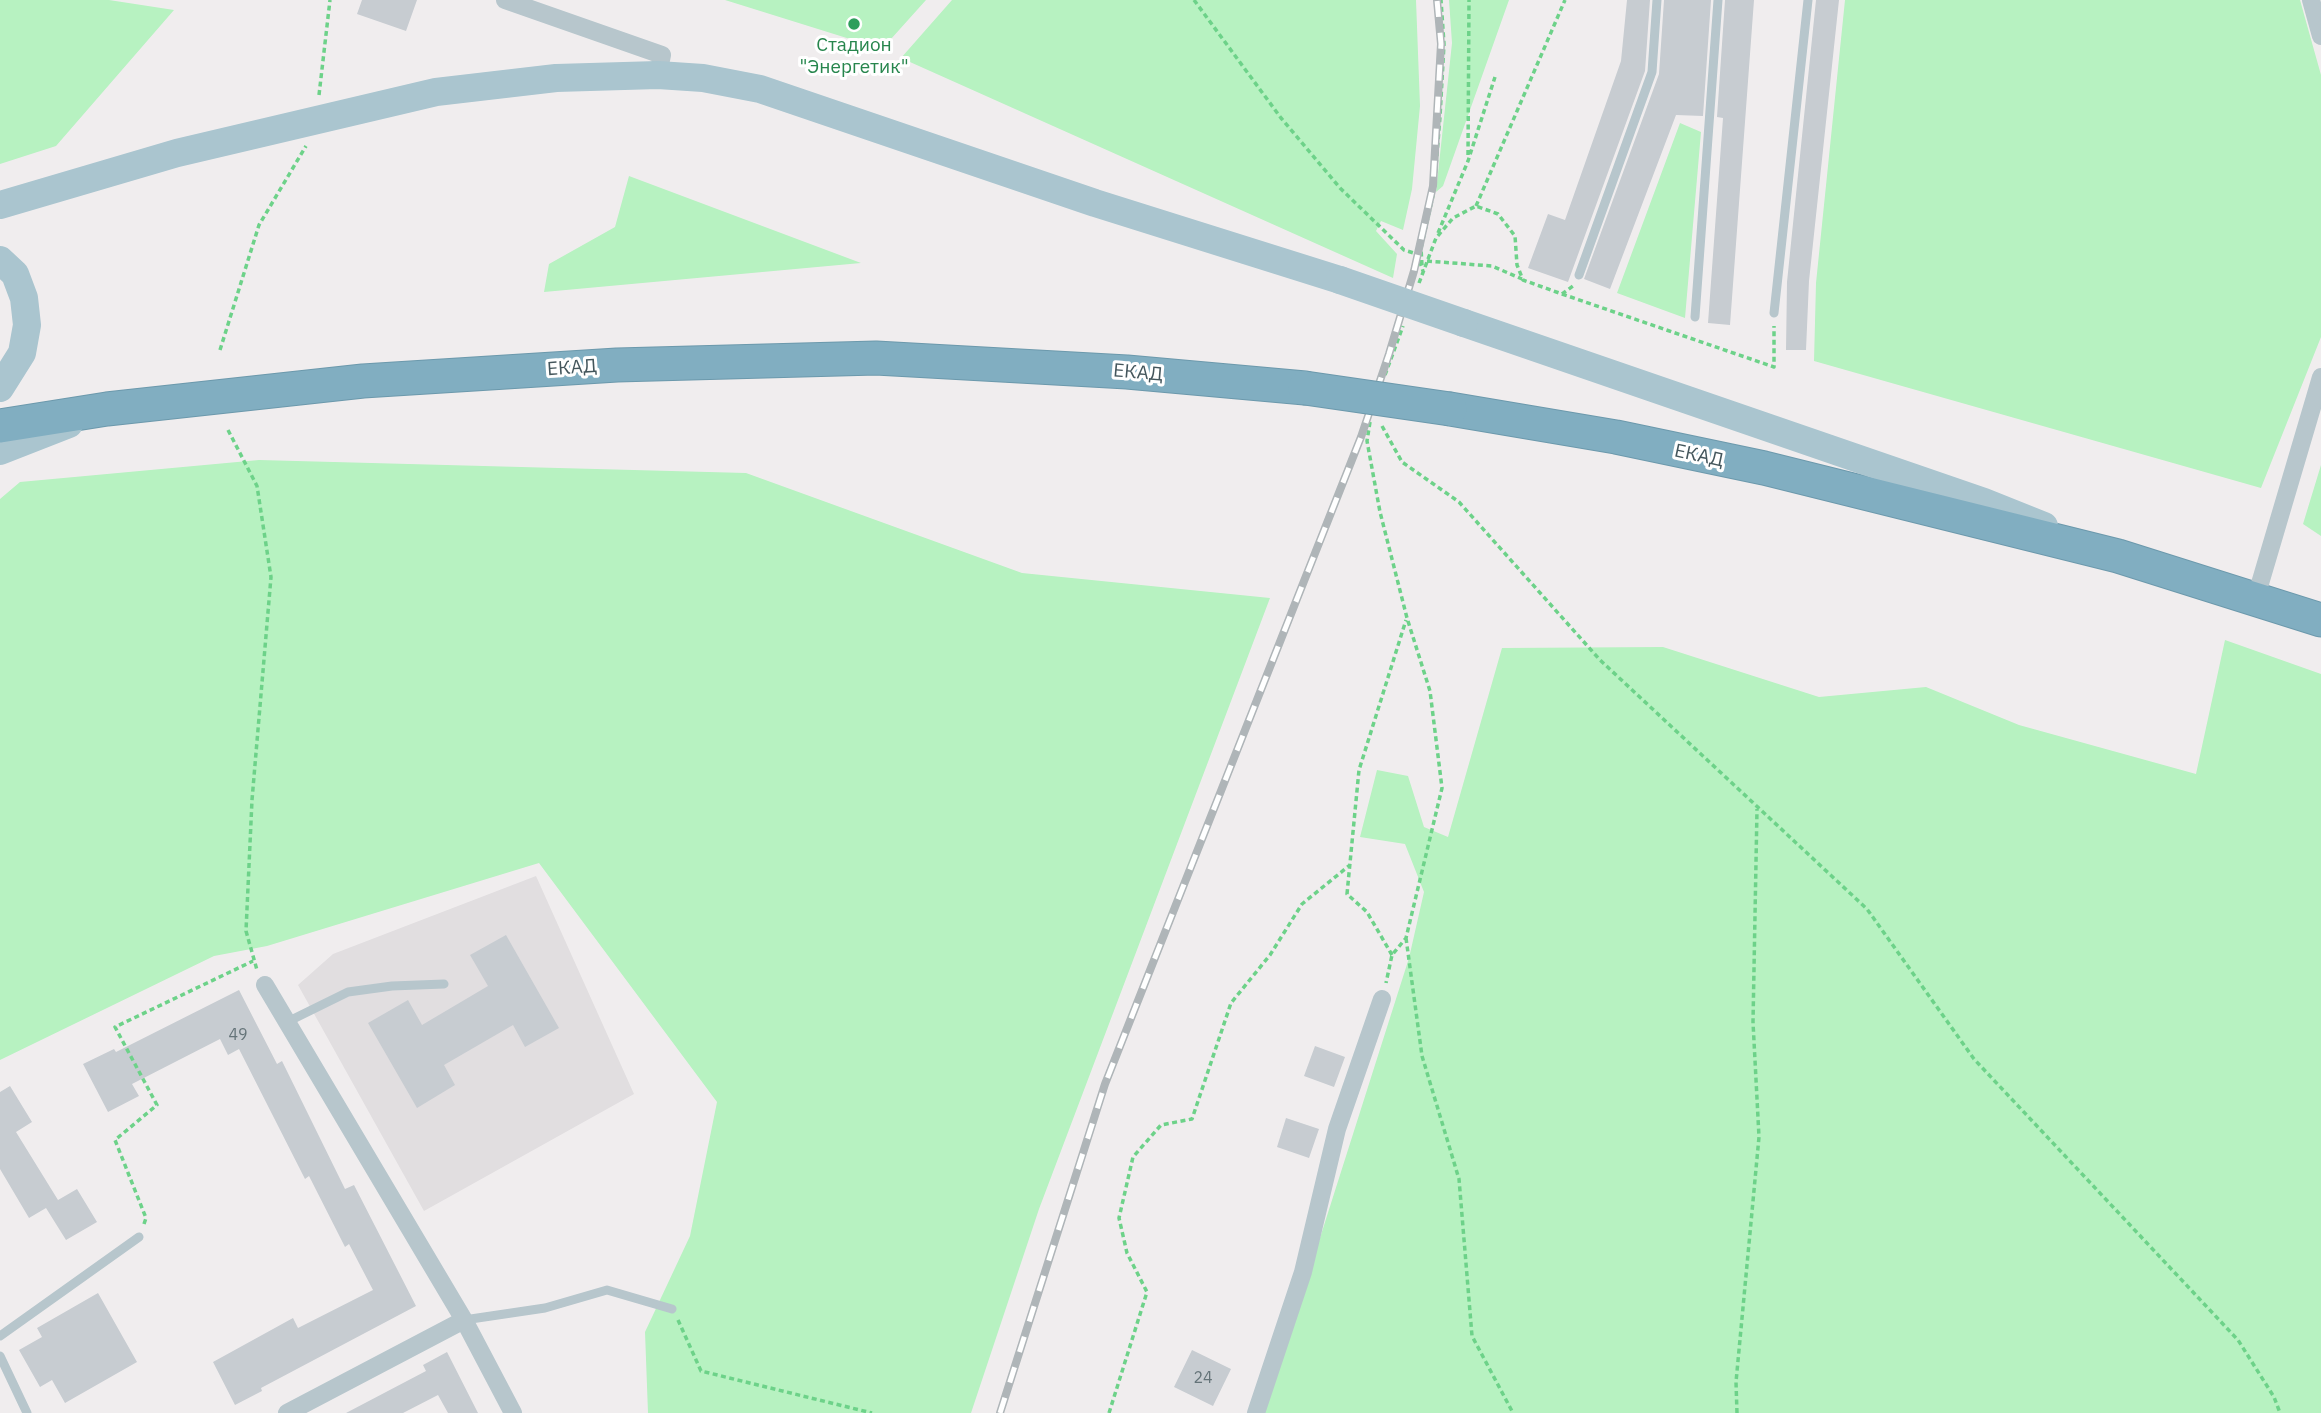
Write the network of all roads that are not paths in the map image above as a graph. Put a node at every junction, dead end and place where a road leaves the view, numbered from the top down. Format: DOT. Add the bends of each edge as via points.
graph roads {
  1 [pos="505,0"];
  2 [pos="1657,0"];
  3 [pos="1718,0"];
  4 [pos="1808,0"];
  5 [pos="2311,0"];
  6 [pos="532,4"];
  7 [pos="2321,36"];
  8 [pos="658,75"];
  9 [pos="0,205"];
  10 [pos="0,260"];
  11 [pos="1578,275"];
  12 [pos="1774,313"];
  13 [pos="1695,317"];
  14 [pos="2321,377"];
  15 [pos="0,388"];
  16 [pos="107,409"];
  17 [pos="0,426"];
  18 [pos="0,451"];
  19 [pos="2118,556"];
  20 [pos="2256,597"];
  21 [pos="2321,620"];
  22 [pos="444,984"];
  23 [pos="265,985"];
  24 [pos="1382,999"];
  25 [pos="287,1022"];
  26 [pos="139,1237"];
  27 [pos="672,1309"];
  28 [pos="464,1320"];
  29 [pos="0,1336"];
  30 [pos="0,1356"];
  31 [pos="27,1413"];
  32 [pos="288,1413"];
  33 [pos="513,1413"];
  34 [pos="1256,1413"];
  1 -- 6 [label="street"];
  2 -- 11 [label="lane" via="1652,72"];
  3 -- 13 [label="lane"];
  4 -- 12 [label="lane"];
  5 -- 7 [label="street"];
  6 -- 8 [label="street" via="662,55"];
  8 -- 9 [label="main road" via="499,83 436,92 177,153"];
  8 -- 19 [label="main road, bridge" via="760,89 1340,280 1984,502"];
  10 -- 15 [label="main road" via="15,274 27,325 22,353"];
  14 -- 20 [label="street"];
  16 -- 17 [label="highway, ЕКАД"];
  16 -- 18 [label="main road"];
  16 -- 19 [label="highway, ЕКАД, bridge" via="363,381 617,365 876,358 1126,372 1305,388 1616,438 1764,468"];
  19 -- 20 [label="highway, ЕКАД"];
  20 -- 21 [label="highway, ЕКАД"];
  22 -- 25 [label="lane" via="348,992"];
  23 -- 25 [label="street"];
  24 -- 34 [label="street" via="1337,1129 1303,1272"];
  25 -- 28 [label="street"];
  26 -- 29 [label="lane"];
  27 -- 28 [label="lane" via="607,1290 545,1308"];
  28 -- 32 [label="street"];
  28 -- 33 [label="street"];
  30 -- 31 [label="lane"];
}
